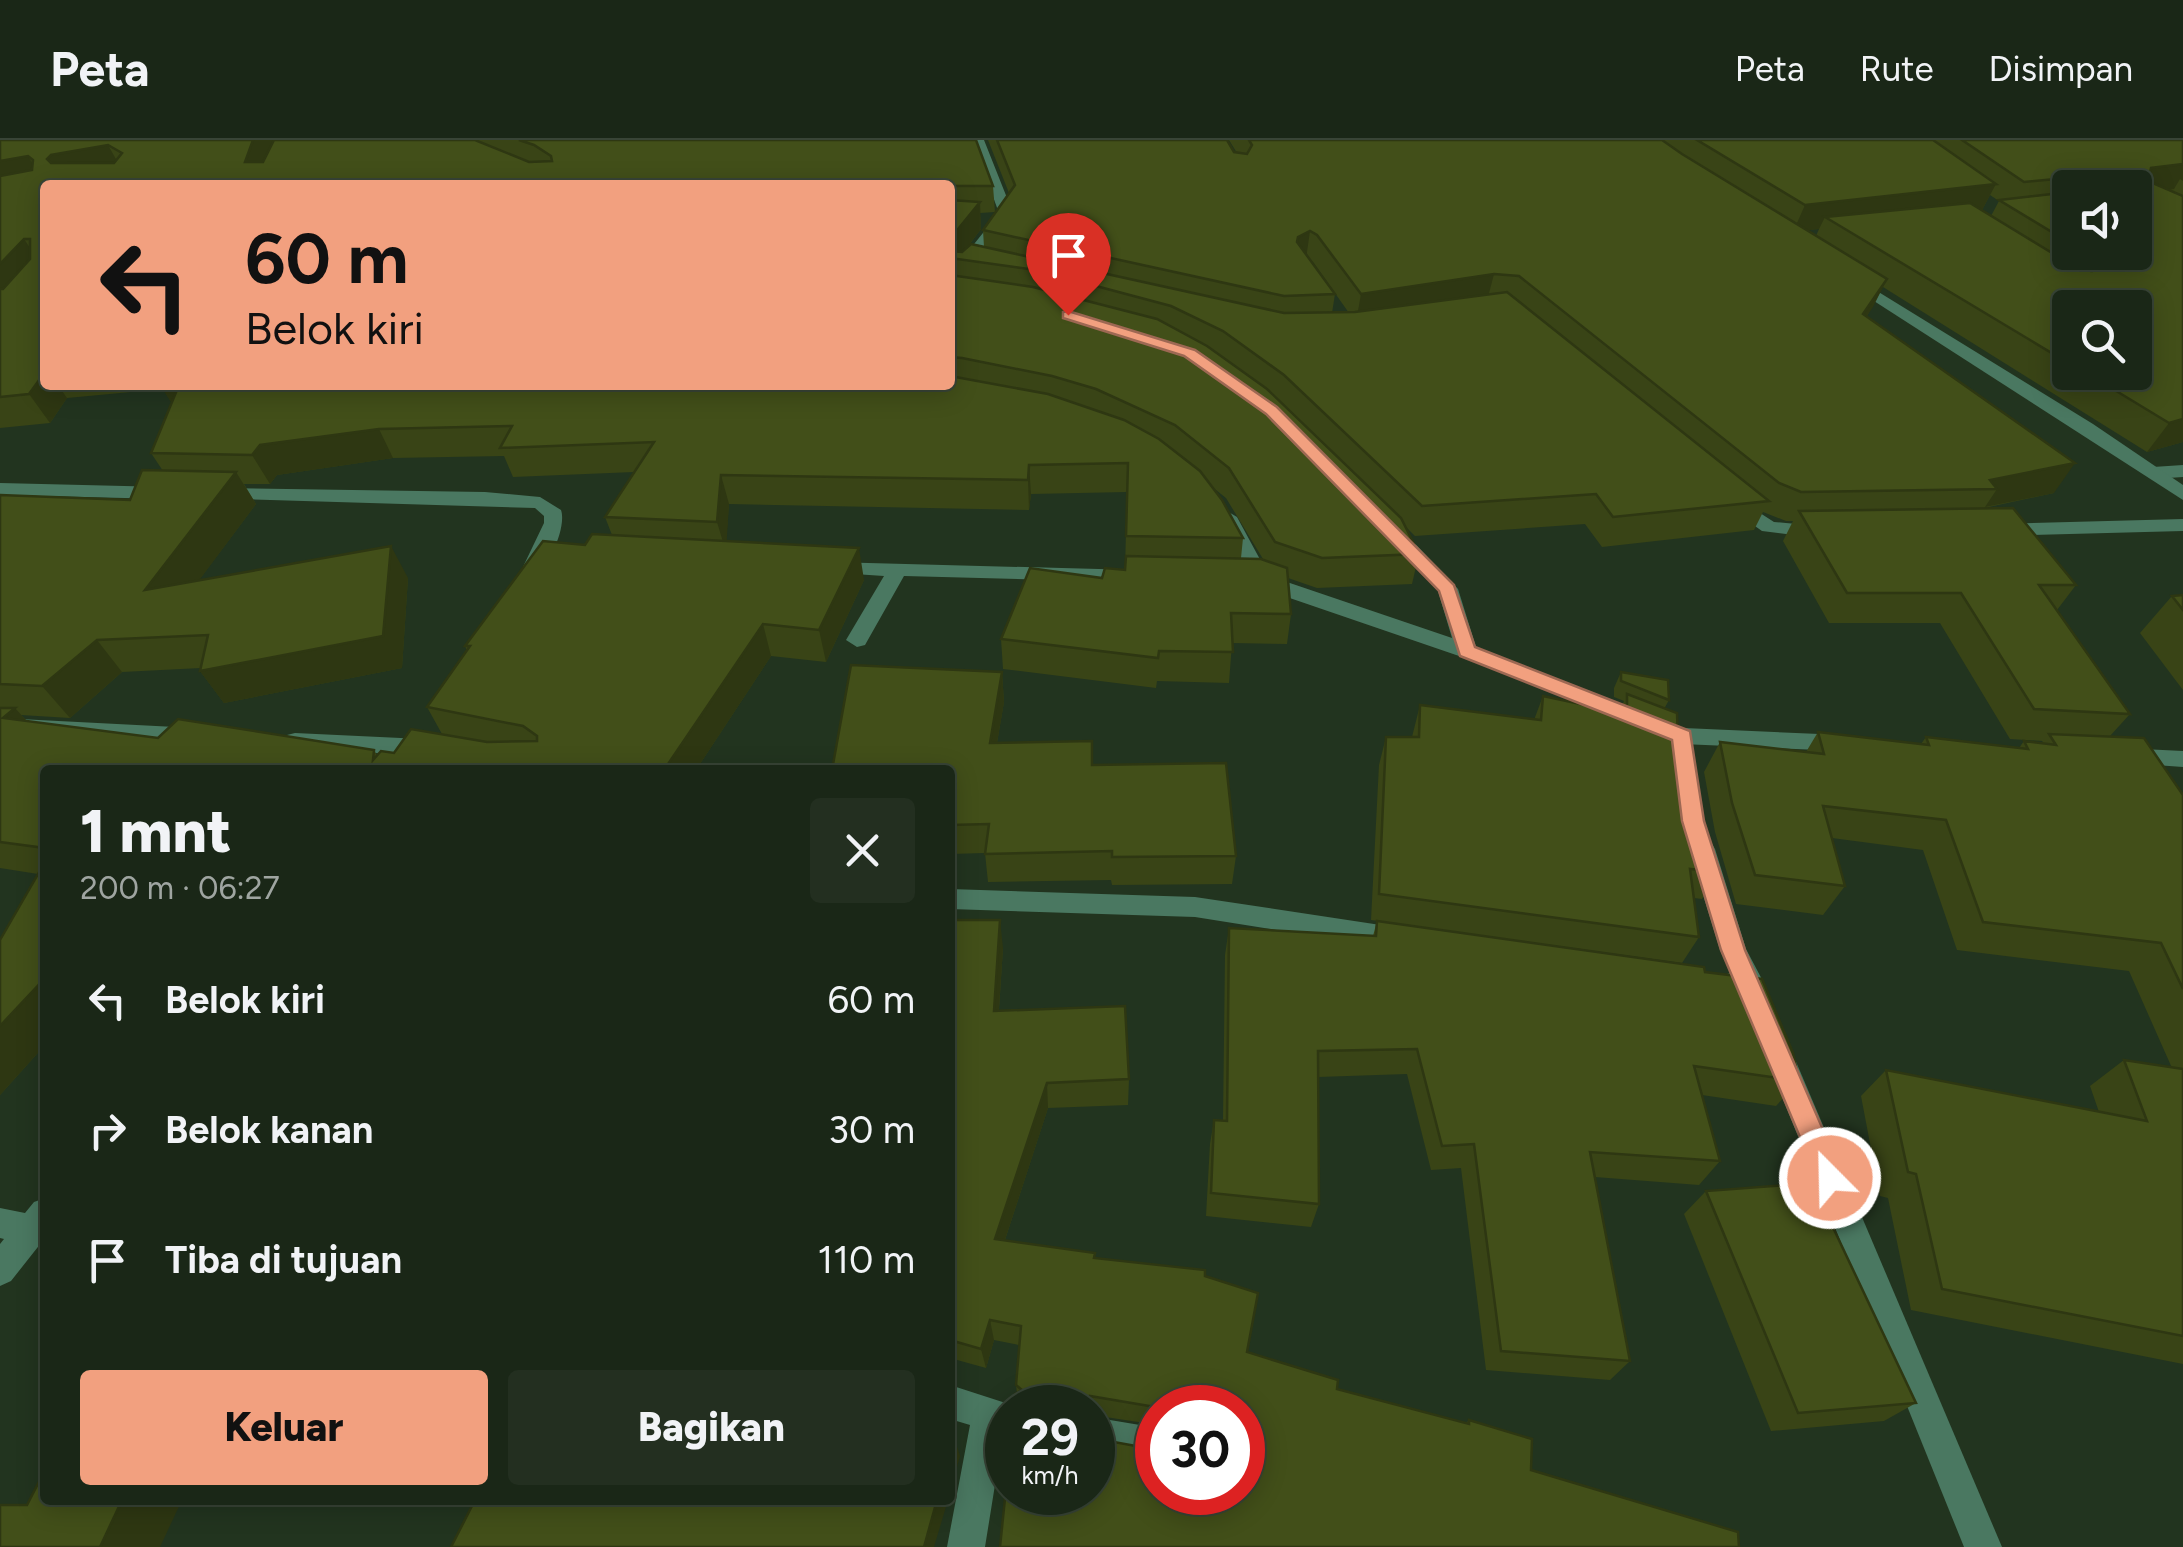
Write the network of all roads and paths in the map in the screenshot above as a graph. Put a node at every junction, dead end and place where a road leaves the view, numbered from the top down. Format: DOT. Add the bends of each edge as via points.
graph roads {
  1 [pos="978,140"];
  2 [pos="985,220"];
  3 [pos="1003,220"];
  4 [pos="968,265"];
  5 [pos="990,267"];
  6 [pos="1836,270"];
  7 [pos="955,279"];
  8 [pos="2183,471"];
  9 [pos="2153,473"];
  10 [pos="1712,484"];
  11 [pos="0,490"];
  12 [pos="2183,494"];
  13 [pos="1213,502"];
  14 [pos="1381,522"];
  15 [pos="2183,525"];
  16 [pos="1984,530"];
  17 [pos="1832,532"];
  18 [pos="807,567"];
  19 [pos="897,571"];
  20 [pos="1164,577"];
  21 [pos="522,585"];
  22 [pos="857,640"];
  23 [pos="1467,651"];
  24 [pos="0,726"];
  25 [pos="211,736"];
  26 [pos="1682,736"];
  27 [pos="268,740"];
  28 [pos="1875,745"];
  29 [pos="2183,759"];
  30 [pos="412,765"];
  31 [pos="1687,770"];
  32 [pos="2144,785"];
  33 [pos="1693,821"];
  34 [pos="955,898"];
  35 [pos="1437,945"];
  36 [pos="1696,980"];
  37 [pos="1752,987"];
  38 [pos="25,1222"];
  39 [pos="0,1270"];
  40 [pos="955,1404"];
  41 [pos="985,1413"];
  42 [pos="985,1470"];
  43 [pos="966,1547"];
  44 [pos="1983,1547"];
  1 -- 3 [label="street"];
  2 -- 3 [label="street"];
  3 -- 4 [label="street"];
  4 -- 5 [label="street"];
  4 -- 7 [label="street"];
  6 -- 9 [label="street"];
  8 -- 9 [label="street"];
  9 -- 12 [label="street"];
  10 -- 17 [label="street" via="1769,528"];
  11 -- 21 [label="street" via="540,503 554,514 551,554"];
  13 -- 23 [label="street" via="1226,516 1250,579"];
  14 -- 23 [label="street" via="1448,589"];
  15 -- 16 [label="street"];
  18 -- 19 [label="street"];
  19 -- 20 [label="street"];
  19 -- 22 [label="street"];
  23 -- 26 [label="street"];
  24 -- 25 [label="street"];
  26 -- 28 [label="street"];
  26 -- 31 [label="street"];
  27 -- 30 [label="street" via="431,743"];
  29 -- 32 [label="street" via="2116,756"];
  33 -- 37 [label="street" via="1733,950"];
  34 -- 35 [label="street" via="1195,907"];
  36 -- 37 [label="street"];
  37 -- 44 [label="street"];
  38 -- 39 [label="street"];
  40 -- 41 [label="street"];
  42 -- 43 [label="street"];
}
